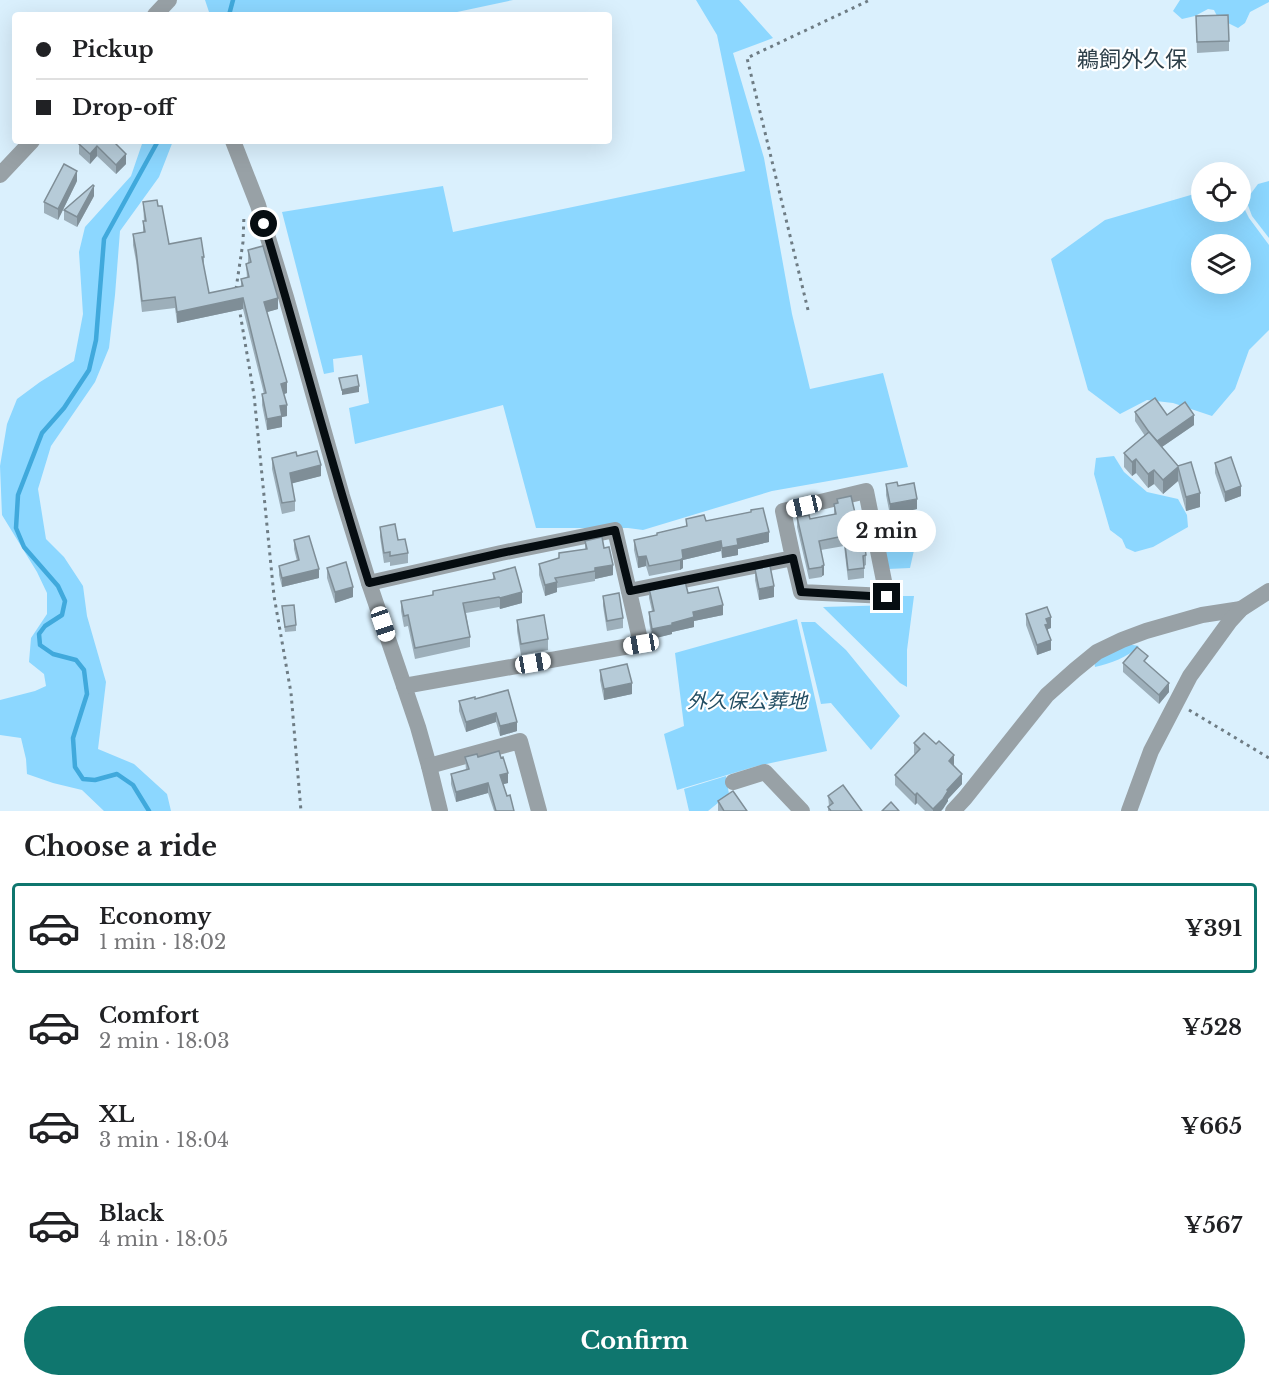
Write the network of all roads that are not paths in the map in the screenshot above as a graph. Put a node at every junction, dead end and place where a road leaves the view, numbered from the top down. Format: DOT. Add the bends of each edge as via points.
graph roads {
  1 [pos="29,144"];
  2 [pos="234,144"];
  3 [pos="0,174"];
  4 [pos="793,558"];
  5 [pos="369,583"];
  6 [pos="630,591"];
  7 [pos="1269,591"];
  8 [pos="1241,609"];
  9 [pos="404,686"];
  10 [pos="429,766"];
  11 [pos="733,782"];
  12 [pos="440,811"];
  13 [pos="539,811"];
  14 [pos="801,811"];
  15 [pos="953,811"];
  16 [pos="1129,811"];
  1 -- 3 [label="street"];
  2 -- 5 [label="street" via="258,205"];
  4 -- 4 [label="street" via="801,592 887,597 866,491 783,511"];
  4 -- 6 [label="street"];
  5 -- 6 [label="street" via="615,530"];
  5 -- 9 [label="street"];
  6 -- 9 [label="street" via="641,644"];
  7 -- 8 [label="street"];
  8 -- 15 [label="street" via="1210,613 1146,631 1097,652 1047,695"];
  8 -- 16 [label="street" via="1190,676 1151,751"];
  9 -- 10 [label="street"];
  10 -- 12 [label="street"];
  10 -- 13 [label="street" via="520,741"];
  11 -- 14 [label="street" via="765,772"];
}
